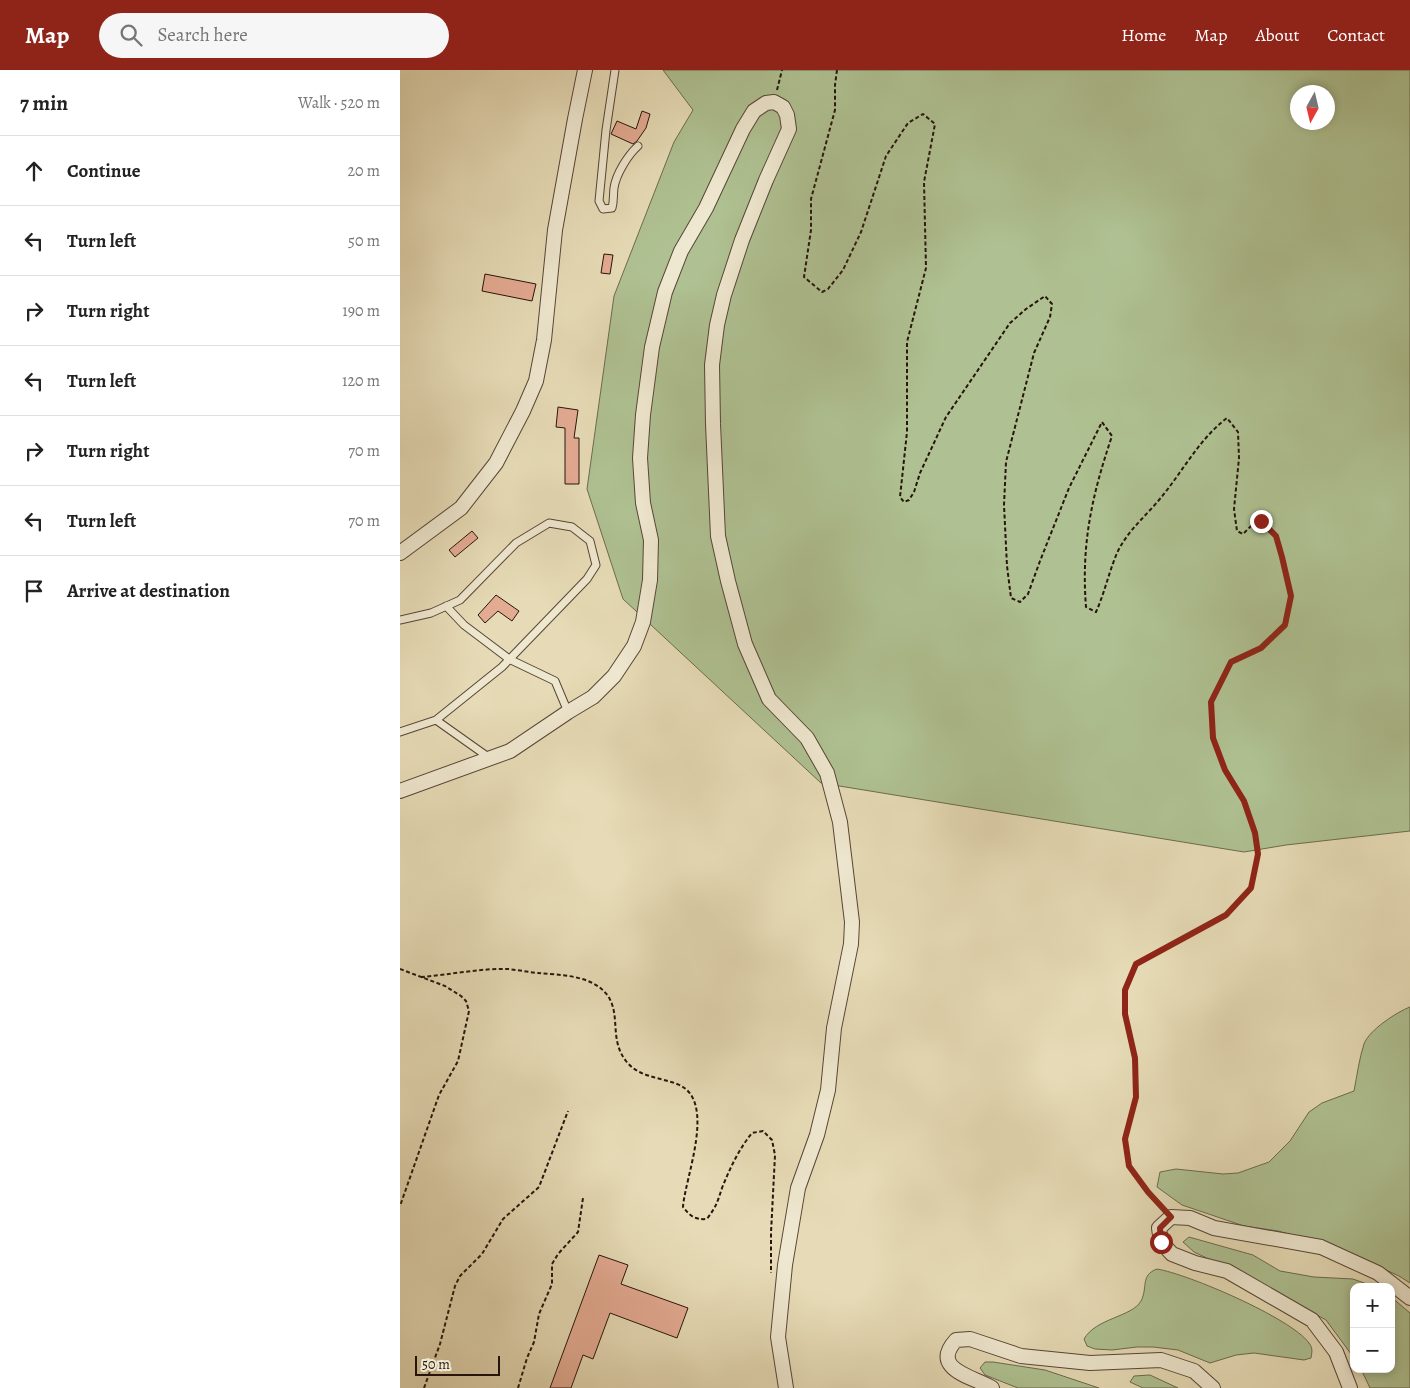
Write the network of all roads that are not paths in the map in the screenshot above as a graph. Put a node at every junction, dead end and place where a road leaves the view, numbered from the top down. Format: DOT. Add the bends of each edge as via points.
graph roads {
  1 [pos="585,70"];
  2 [pos="615,70"];
  3 [pos="638,146"];
  4 [pos="400,553"];
  5 [pos="446,606"];
  6 [pos="400,620"];
  7 [pos="509,660"];
  8 [pos="568,712"];
  9 [pos="436,720"];
  10 [pos="400,732"];
  11 [pos="492,759"];
  12 [pos="400,792"];
  13 [pos="1410,1298"];
  14 [pos="786,1388"];
  15 [pos="992,1388"];
  16 [pos="1213,1388"];
  17 [pos="1350,1388"];
  1 -- 4 [label="street" via="555,230 544,340 536,381 496,463 461,508"];
  2 -- 3 [label="lane" via="599,201 603,209 612,208 614,187 628,156"];
  5 -- 6 [label="lane"];
  5 -- 7 [label="lane" via="464,625"];
  5 -- 7 [label="lane" via="460,600 516,543 549,523 572,527 590,541 596,565 587,579"];
  7 -- 8 [label="lane" via="555,681"];
  7 -- 9 [label="lane"];
  8 -- 11 [label="street" via="510,751"];
  8 -- 14 [label="street" via="594,697 614,676 634,646 643,622 650,580 650,540 640,458 652,347 665,292 743,129 754,111 774,102 783,107 789,129 742,240 717,325 712,365 718,536 744,644 769,699 807,738 827,773 840,822 852,922 852,944 834,1028 828,1090 817,1135 798,1188 785,1265 778,1338"];
  9 -- 10 [label="lane"];
  9 -- 11 [label="lane"];
  11 -- 12 [label="street"];
  13 -- 17 [label="street" via="1378,1273 1321,1248 1214,1228 1190,1218 1171,1217 1160,1228 1161,1242 1172,1254 1227,1272 1312,1320 1336,1352"];
  15 -- 16 [label="street" via="954,1369 948,1360 950,1348 956,1340 970,1339 1021,1356 1090,1363 1161,1360 1194,1371"];
}
